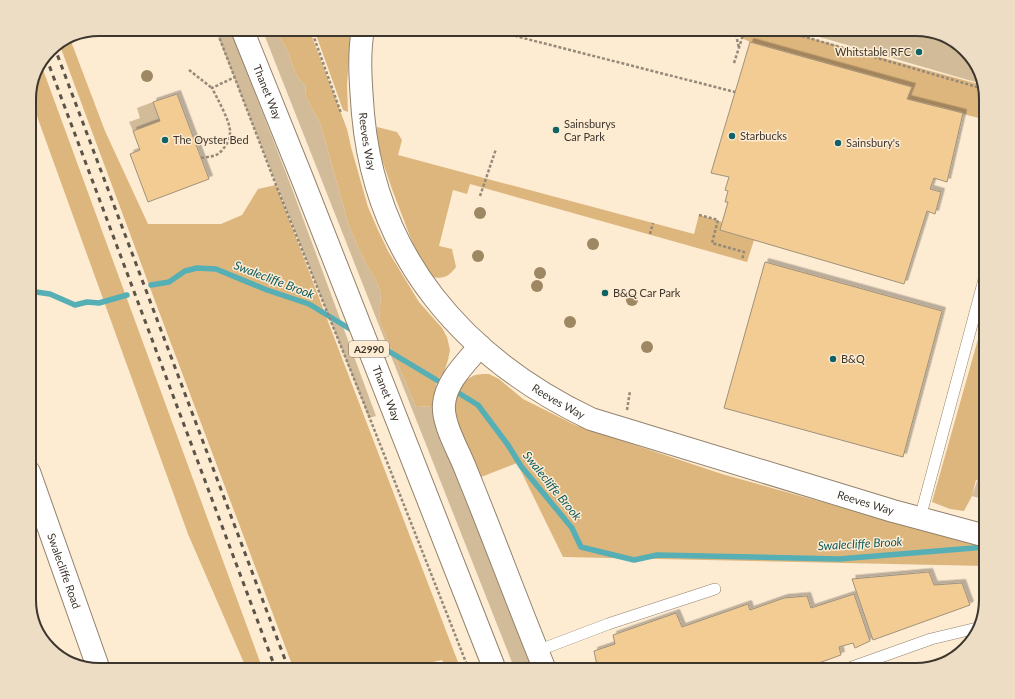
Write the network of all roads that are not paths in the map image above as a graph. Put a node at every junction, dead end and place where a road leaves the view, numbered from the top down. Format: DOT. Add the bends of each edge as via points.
graph roads {
  1 [pos="245,36"];
  2 [pos="363,36"];
  3 [pos="979,298"];
  4 [pos="480,346"];
  5 [pos="36,511"];
  6 [pos="920,518"];
  7 [pos="38,522"];
  8 [pos="979,534"];
  9 [pos="715,589"];
  10 [pos="972,629"];
  11 [pos="541,660"];
  12 [pos="96,663"];
  13 [pos="492,663"];
  14 [pos="864,663"];
  1 -- 13 [label="street, Thanet Way / A2990"];
  2 -- 4 [label="street, Reeves Way" via="360,72 364,125 378,192 386,215 414,270 458,326"];
  3 -- 6 [label="lane"];
  4 -- 6 [label="street, Reeves Way" via="517,375 569,409 591,419"];
  4 -- 11 [label="street" via="451,381 446,391 443,405 446,421"];
  5 -- 7 [label="street, Swalecliffe Road"];
  6 -- 8 [label="street, Reeves Way"];
  7 -- 12 [label="street, Swalecliffe Road"];
  9 -- 11 [label="lane" via="608,624"];
  10 -- 14 [label="lane" via="931,639"];
}
